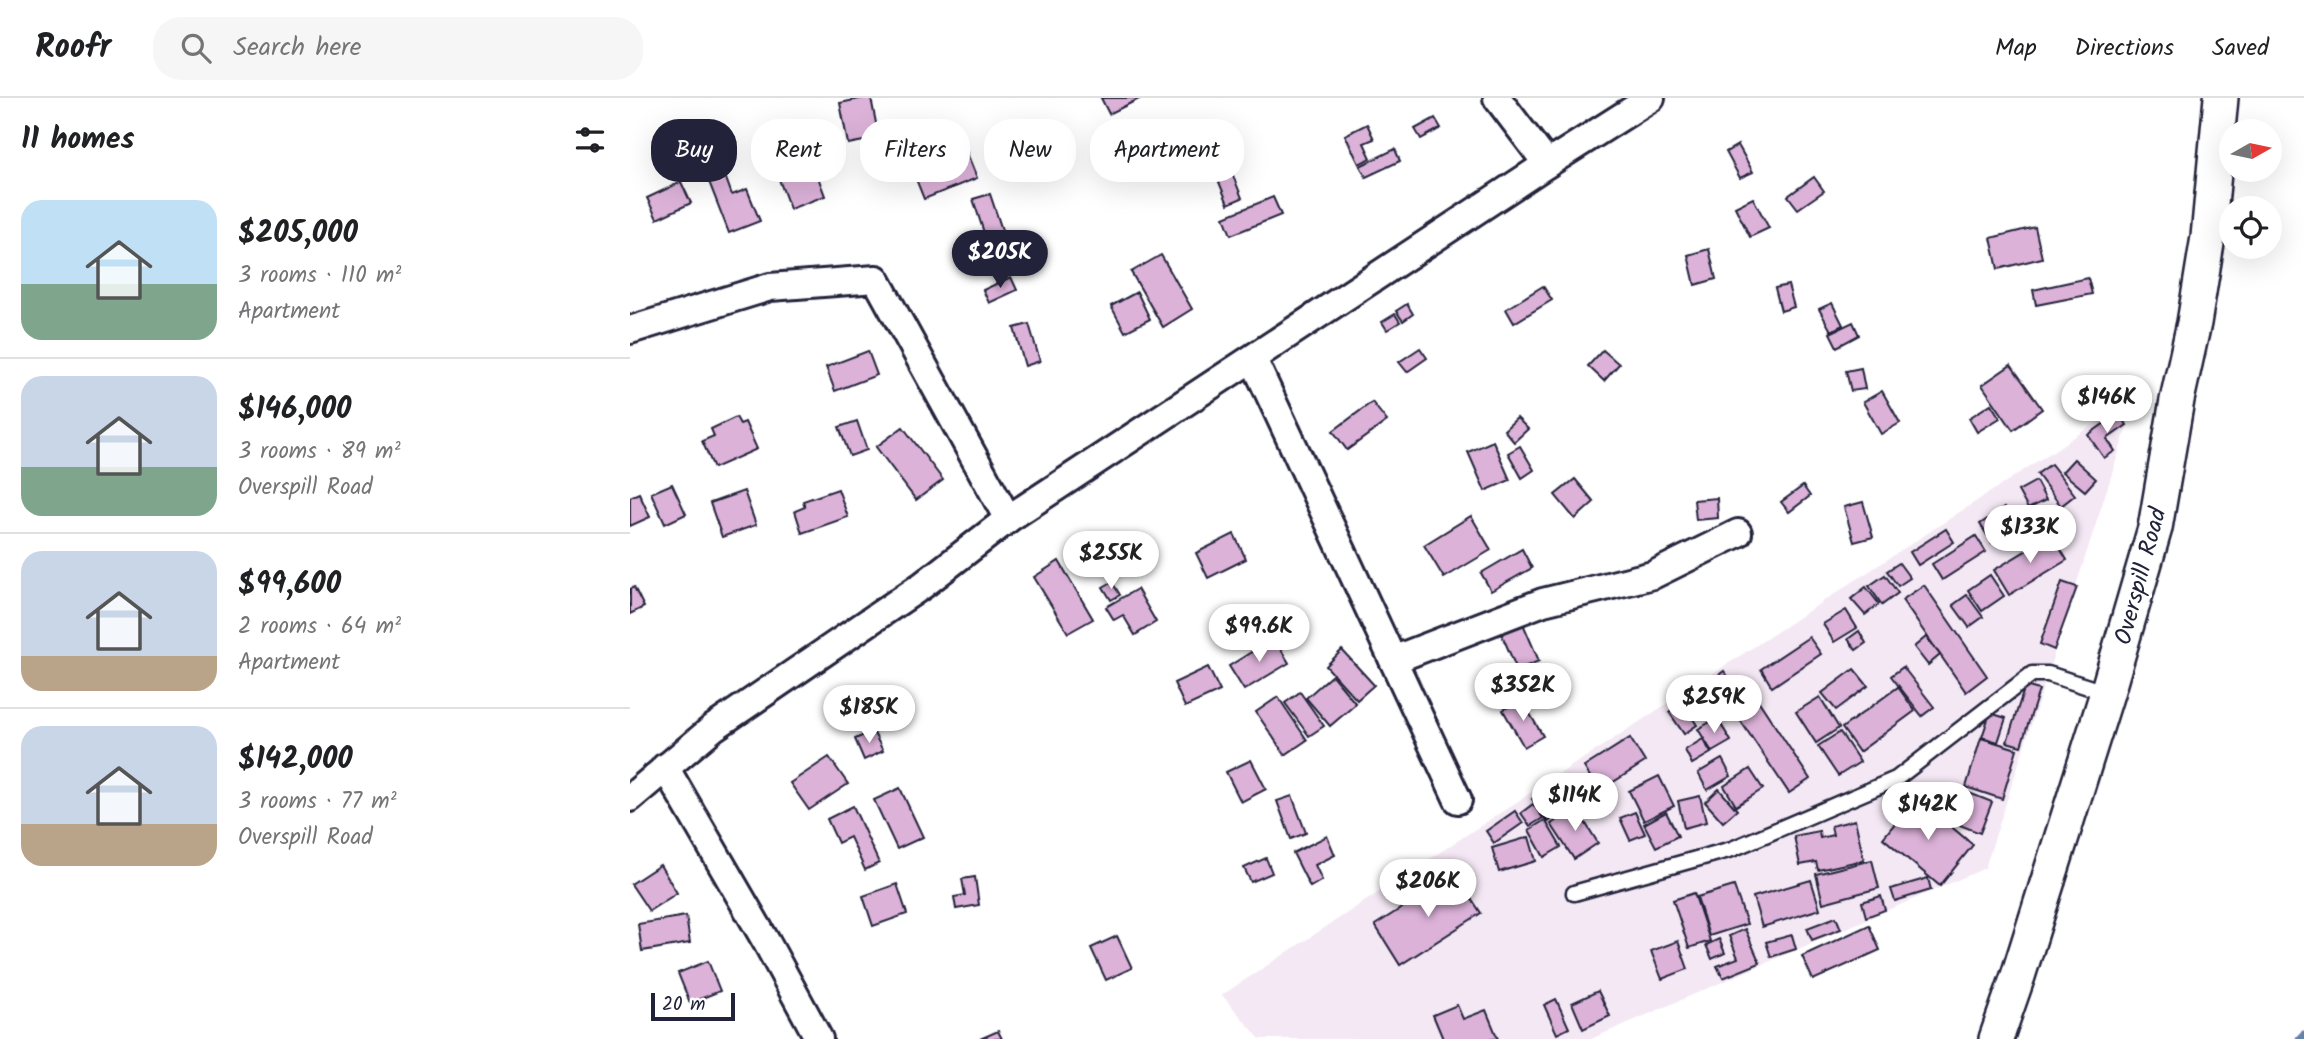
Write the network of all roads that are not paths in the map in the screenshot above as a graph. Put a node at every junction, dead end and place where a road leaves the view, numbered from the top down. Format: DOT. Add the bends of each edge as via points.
graph roads {
  1 [pos="1497,98"];
  2 [pos="1651,98"];
  3 [pos="2221,98"];
  4 [pos="1546,164"];
  5 [pos="630,330"];
  6 [pos="1252,359"];
  7 [pos="1008,519"];
  8 [pos="1738,533"];
  9 [pos="1393,660"];
  10 [pos="2108,694"];
  11 [pos="665,767"];
  12 [pos="630,798"];
  13 [pos="1458,800"];
  14 [pos="1574,893"];
  15 [pos="819,1039"];
  16 [pos="1996,1039"];
  1 -- 4 [label="street"];
  2 -- 4 [label="street"];
  3 -- 10 [label="street, Overspill Road" via="2194,323 2155,528"];
  4 -- 6 [label="street"];
  5 -- 7 [label="street" via="770,287 876,279"];
  6 -- 7 [label="street"];
  6 -- 9 [label="street"];
  7 -- 11 [label="street" via="923,585"];
  8 -- 9 [label="street" via="1653,575 1544,602"];
  9 -- 13 [label="street"];
  10 -- 14 [label="lane" via="2048,674 2032,674 1896,779 1732,849"];
  10 -- 16 [label="street, Overspill Road"];
  11 -- 12 [label="street"];
  11 -- 15 [label="street"];
}
